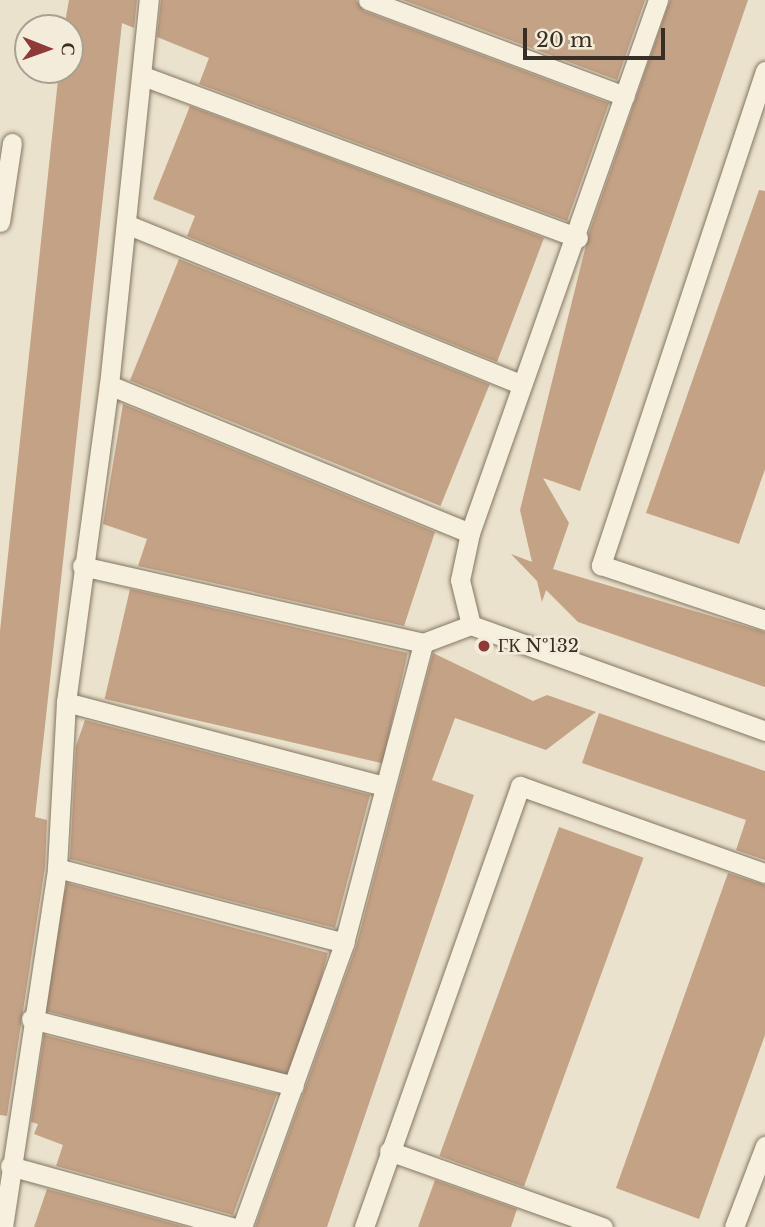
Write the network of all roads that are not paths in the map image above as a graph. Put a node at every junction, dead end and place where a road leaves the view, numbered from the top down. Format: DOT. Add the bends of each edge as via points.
graph roads {
  1 [pos="149,0"];
  2 [pos="368,0"];
  3 [pos="658,0"];
  4 [pos="765,71"];
  5 [pos="144,76"];
  6 [pos="625,96"];
  7 [pos="12,143"];
  8 [pos="0,222"];
  9 [pos="126,224"];
  10 [pos="578,238"];
  11 [pos="109,385"];
  12 [pos="522,385"];
  13 [pos="470,533"];
  14 [pos="82,566"];
  15 [pos="765,620"];
  16 [pos="471,625"];
  17 [pos="423,643"];
  18 [pos="66,702"];
  19 [pos="765,731"];
  20 [pos="381,785"];
  21 [pos="57,867"];
  22 [pos="765,873"];
  23 [pos="344,943"];
  24 [pos="31,1019"];
  25 [pos="294,1087"];
  26 [pos="765,1146"];
  27 [pos="389,1151"];
  28 [pos="10,1166"];
  29 [pos="557,1219"];
  30 [pos="3,1227"];
  31 [pos="232,1227"];
  32 [pos="242,1227"];
  33 [pos="364,1227"];
  34 [pos="603,1227"];
  35 [pos="734,1227"];
  1 -- 5 [label="lane"];
  2 -- 6 [label="lane"];
  3 -- 6 [label="lane"];
  4 -- 15 [label="lane" via="601,565"];
  5 -- 9 [label="lane"];
  5 -- 10 [label="lane"];
  6 -- 10 [label="lane"];
  7 -- 8 [label="lane"];
  9 -- 11 [label="lane"];
  9 -- 12 [label="lane"];
  10 -- 12 [label="lane"];
  11 -- 13 [label="lane"];
  11 -- 14 [label="lane"];
  12 -- 13 [label="lane"];
  13 -- 16 [label="lane" via="460,580"];
  14 -- 17 [label="lane"];
  14 -- 18 [label="lane"];
  16 -- 17 [label="lane"];
  16 -- 19 [label="lane"];
  17 -- 20 [label="lane"];
  18 -- 20 [label="lane"];
  18 -- 21 [label="lane"];
  20 -- 23 [label="lane"];
  21 -- 23 [label="lane"];
  21 -- 24 [label="lane"];
  22 -- 27 [label="lane" via="520,786"];
  23 -- 25 [label="lane"];
  24 -- 25 [label="lane"];
  24 -- 28 [label="lane"];
  25 -- 32 [label="lane"];
  26 -- 35 [label="lane"];
  27 -- 29 [label="lane"];
  27 -- 33 [label="lane"];
  28 -- 30 [label="lane"];
  28 -- 31 [label="lane"];
  29 -- 34 [label="lane"];
}
